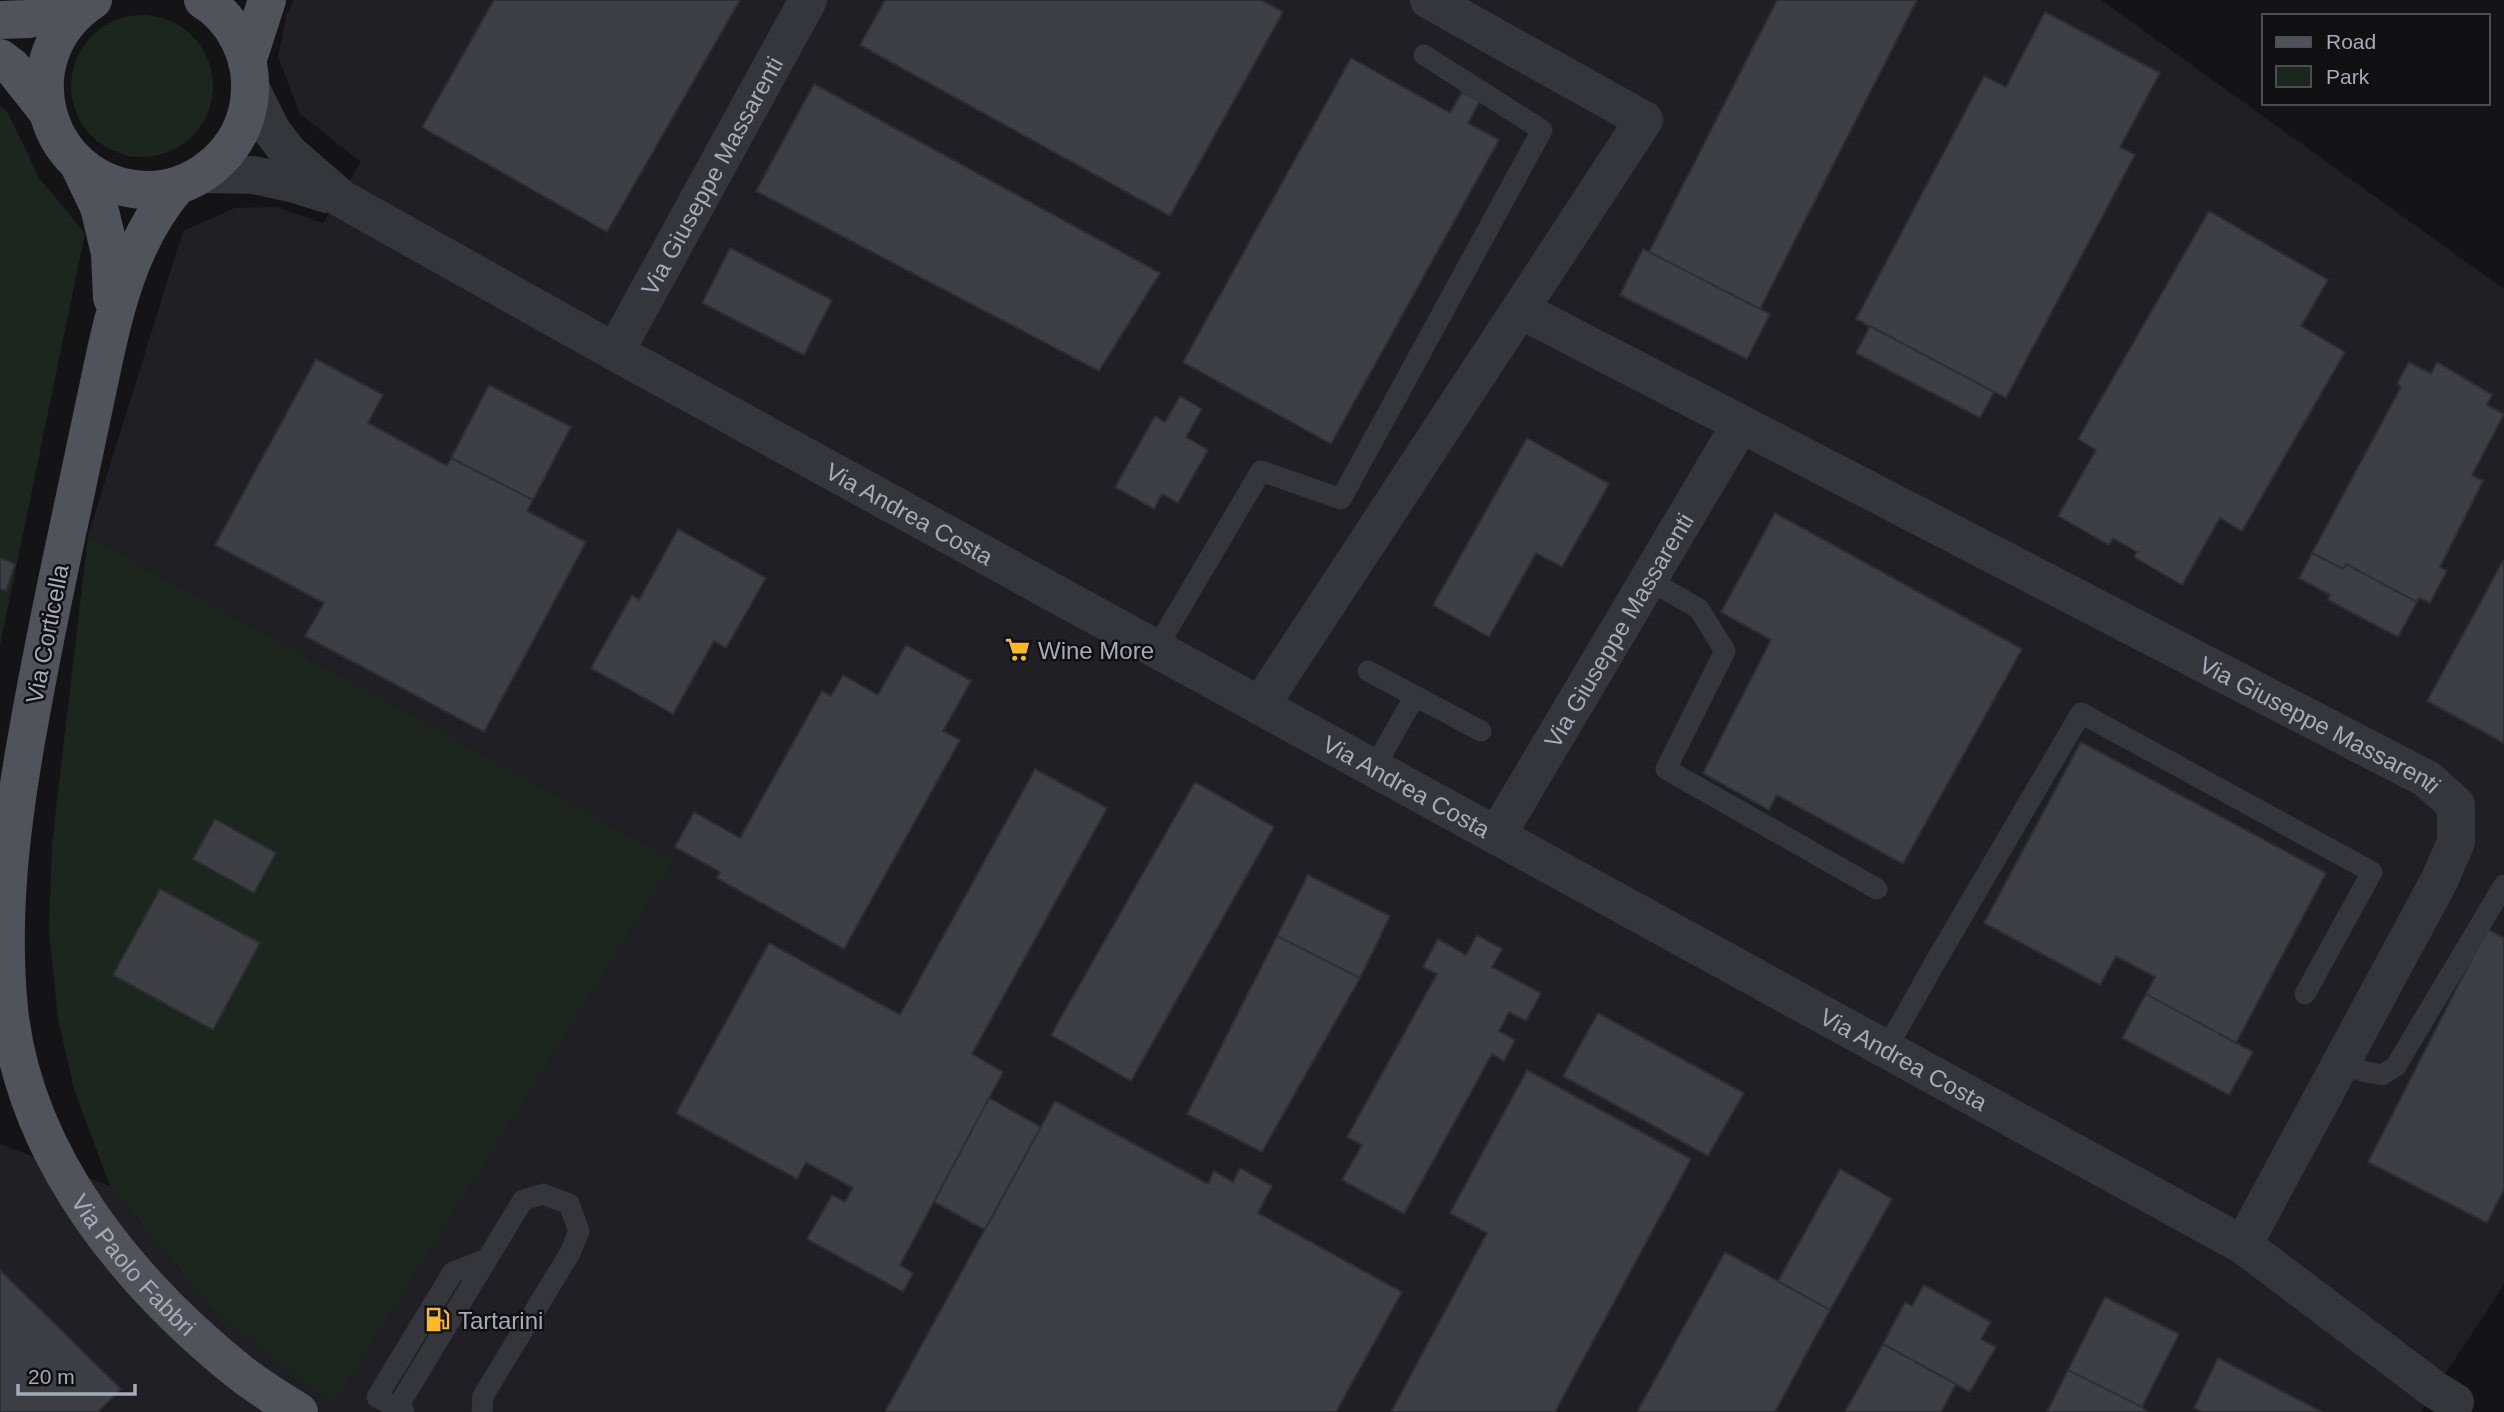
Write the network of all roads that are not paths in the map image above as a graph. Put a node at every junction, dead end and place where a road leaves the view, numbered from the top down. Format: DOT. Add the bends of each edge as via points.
graph roads {
  1 [pos="203,0"];
  2 [pos="267,0"];
  3 [pos="808,0"];
  4 [pos="1429,0"];
  5 [pos="86,5"];
  6 [pos="0,20"];
  7 [pos="1424,55"];
  8 [pos="0,58"];
  9 [pos="249,75"];
  10 [pos="46,110"];
  11 [pos="79,164"];
  12 [pos="189,180"];
  13 [pos="342,199"];
  14 [pos="1521,310"];
  15 [pos="113,314"];
  16 [pos="615,352"];
  17 [pos="1740,425"];
  18 [pos="1649,580"];
  19 [pos="1156,649"];
  20 [pos="1368,671"];
  21 [pos="1415,696"];
  22 [pos="1261,706"];
  23 [pos="1480,731"];
  24 [pos="1374,768"];
  25 [pos="1497,835"];
  26 [pos="2504,885"];
  27 [pos="1877,889"];
  28 [pos="2305,994"];
  29 [pos="1887,1048"];
  30 [pos="2343,1062"];
  31 [pos="11,1080"];
  32 [pos="2243,1245"];
  33 [pos="2437,1401"];
  34 [pos="400,1410"];
  35 [pos="299,1412"];
  36 [pos="482,1412"];
  1 -- 9 [label="main road" via="225,18 239,39"];
  2 -- 9 [label="main road"];
  3 -- 16 [label="street, Via Giuseppe Massarenti"];
  4 -- 14 [label="street" via="1644,120"];
  5 -- 6 [label="main road" via="28,19"];
  5 -- 10 [label="main road" via="61,30 49,55 44,82"];
  7 -- 19 [label="lane" via="1542,130 1341,499 1262,471"];
  8 -- 10 [label="main road"];
  9 -- 12 [label="main road, Via Corticella" via="248,108 232,146"];
  9 -- 13 [label="street, Via Andrea Costa" via="272,131 288,152"];
  10 -- 11 [label="main road" via="59,140"];
  11 -- 12 [label="main road" via="96,177 136,190 156,190"];
  11 -- 15 [label="main road" via="99,207 110,253"];
  12 -- 13 [label="street, Via Andrea Costa" via="254,175"];
  12 -- 15 [label="main road, Via Corticella" via="149,222"];
  13 -- 16 [label="street, Via Andrea Costa"];
  14 -- 17 [label="street, Via Giuseppe Massarenti"];
  14 -- 22 [label="street"];
  15 -- 31 [label="main road, Via Corticella" via="41,656 16,801 5,944"];
  16 -- 19 [label="street, Via Andrea Costa"];
  17 -- 18 [label="street, Via Giuseppe Massarenti"];
  17 -- 30 [label="street, Via Giuseppe Massarenti" via="2427,779 2456,806 2456,842 2439,881"];
  18 -- 25 [label="street, Via Giuseppe Massarenti"];
  18 -- 27 [label="lane" via="1699,609 1725,651 1665,769"];
  19 -- 22 [label="street, Via Andrea Costa"];
  20 -- 21 [label="lane"];
  21 -- 23 [label="lane"];
  21 -- 24 [label="lane"];
  22 -- 24 [label="street, Via Andrea Costa"];
  24 -- 25 [label="street, Via Andrea Costa"];
  25 -- 29 [label="street, Via Andrea Costa"];
  26 -- 30 [label="lane" via="2396,1066 2382,1075"];
  28 -- 29 [label="lane" via="2372,872 2081,713"];
  29 -- 32 [label="street, Via Andrea Costa"];
  30 -- 32 [label="street, Via Giuseppe Massarenti"];
  31 -- 35 [label="main road, Via Paolo Fabbri" via="99,1229 139,1278 192,1332 246,1377"];
  32 -- 33 [label="street, Via Andrea Costa"];
  34 -- 36 [label="lane" via="523,1200 543,1194 569,1204 579,1231 484,1396"];
}
